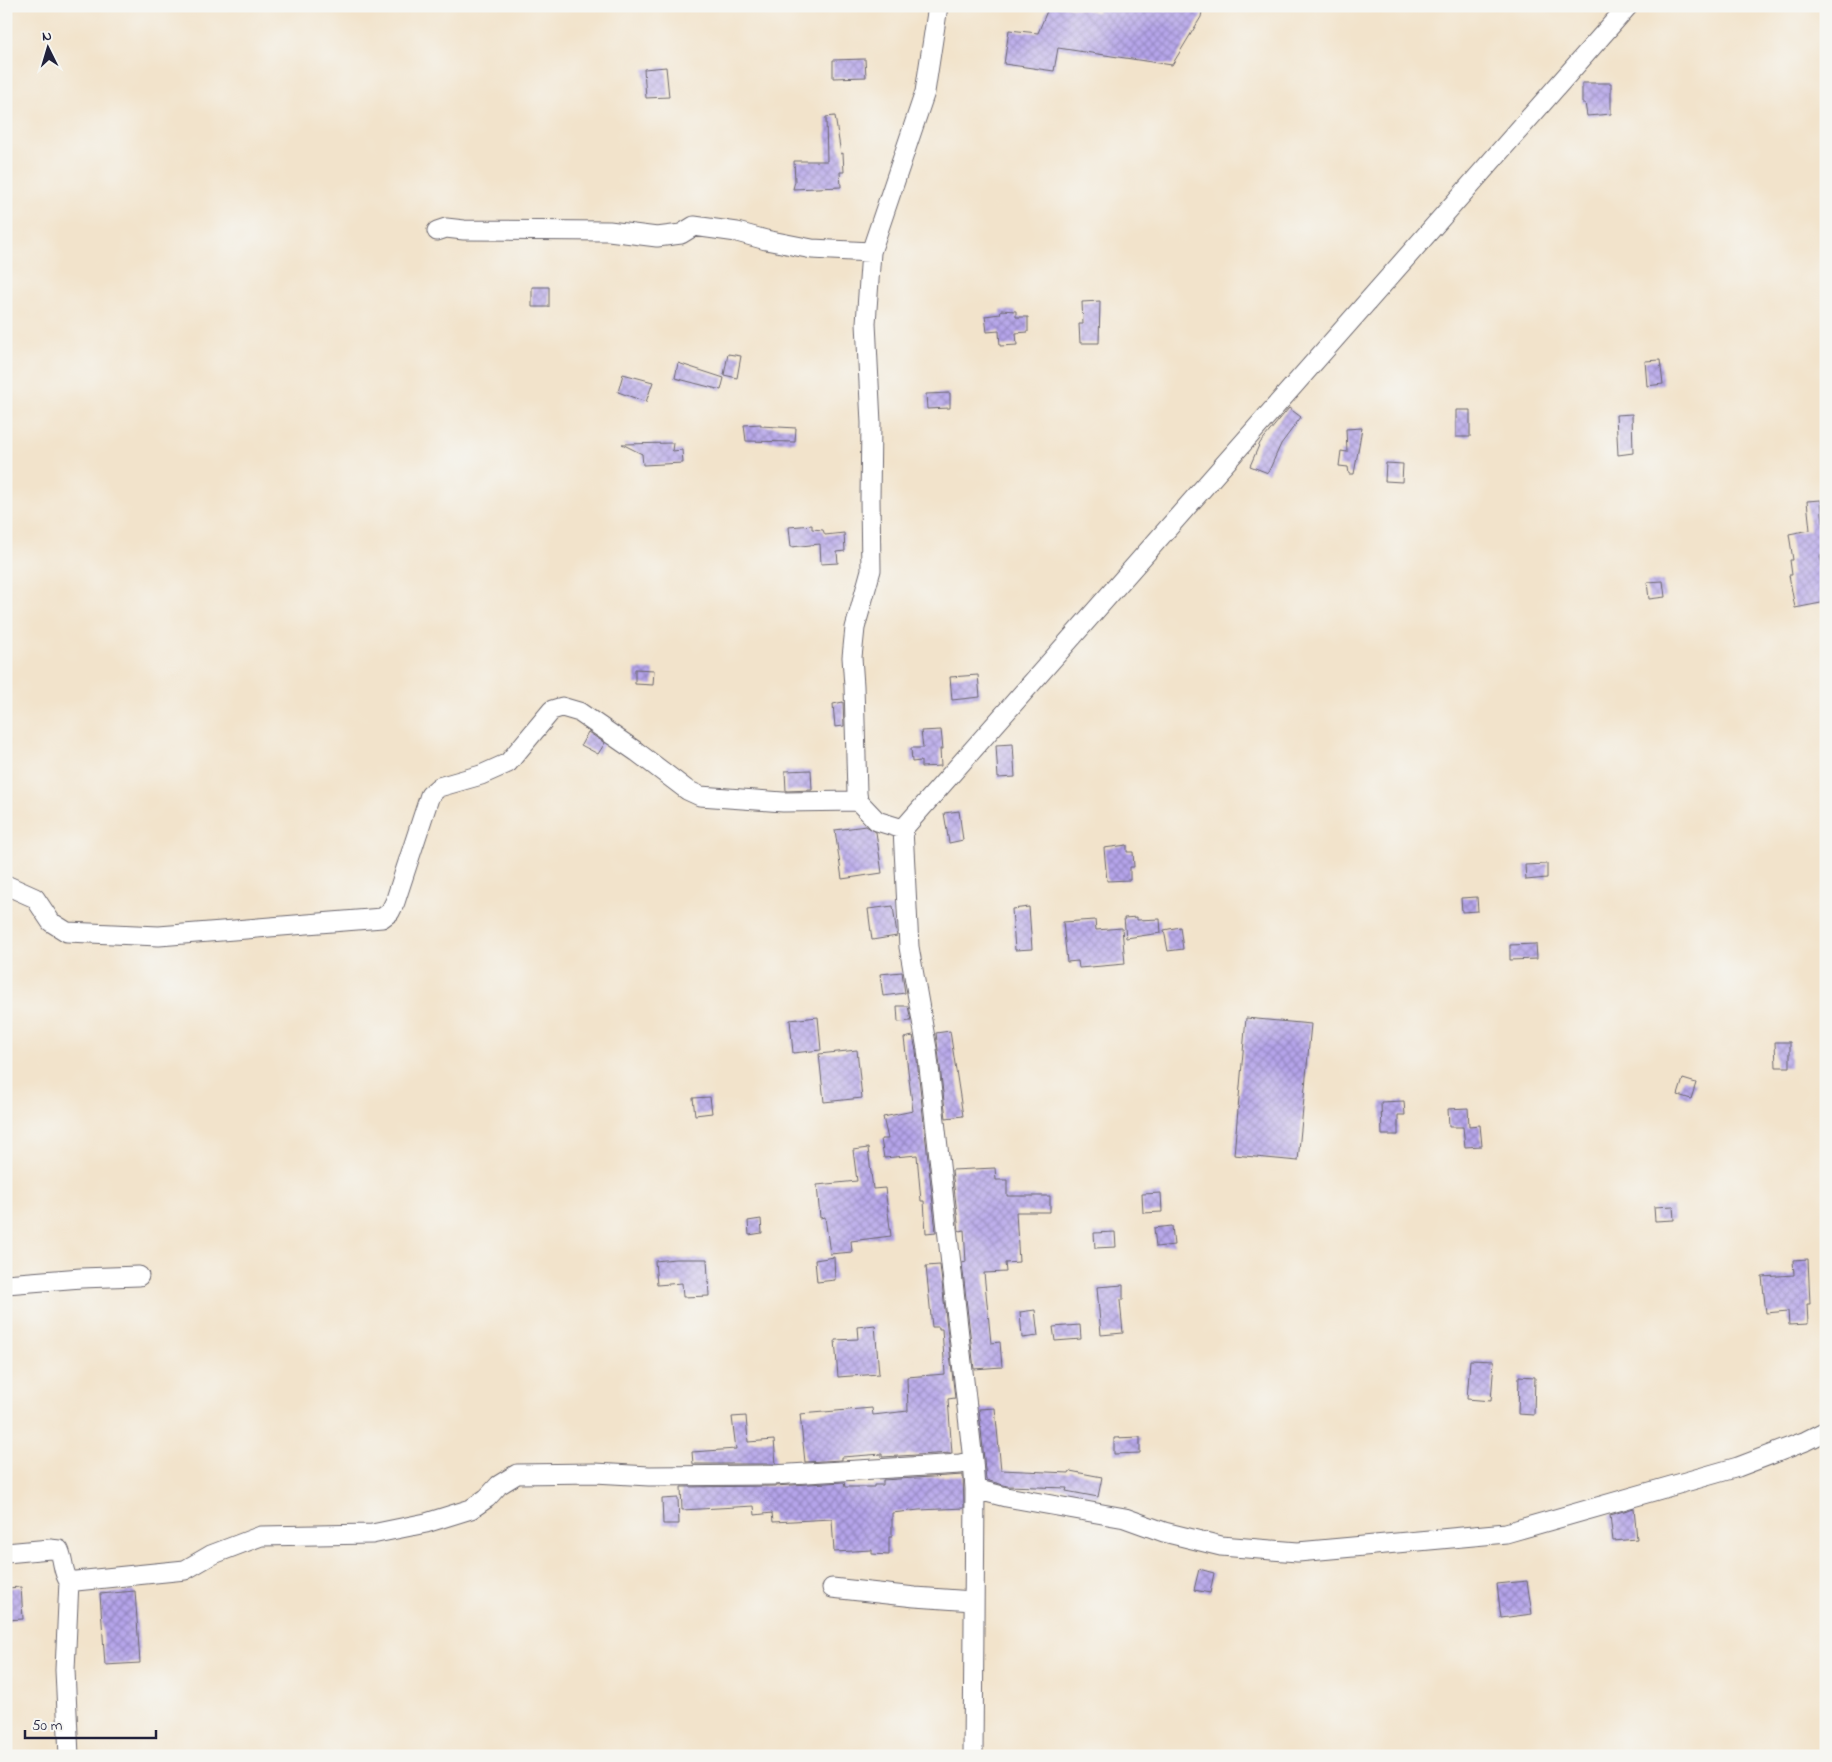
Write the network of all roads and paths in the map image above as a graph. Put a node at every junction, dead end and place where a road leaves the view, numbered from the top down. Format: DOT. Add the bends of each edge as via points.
graph roads {
  1 [pos="938,6"];
  2 [pos="1628,6"];
  3 [pos="437,231"];
  4 [pos="871,252"];
  5 [pos="858,800"];
  6 [pos="903,829"];
  7 [pos="6,885"];
  8 [pos="139,1276"];
  9 [pos="6,1284"];
  10 [pos="1826,1431"];
  11 [pos="973,1461"];
  12 [pos="975,1489"];
  13 [pos="6,1553"];
  14 [pos="69,1581"];
  15 [pos="832,1588"];
  16 [pos="973,1601"];
  17 [pos="69,1756"];
  18 [pos="973,1756"];
  1 -- 4 [label="street" via="925,92"];
  2 -- 6 [label="street"];
  3 -- 4 [label="street" via="446,228 609,232 657,237 681,234 694,226 738,232 812,249"];
  4 -- 5 [label="street" via="866,323 871,422 871,570 855,628 852,657"];
  5 -- 6 [label="street" via="877,821"];
  5 -- 7 [label="street" via="782,802 700,796 686,790 579,712 562,707 552,710 508,763 439,787 430,795 395,902 382,918 159,936 67,932 52,922 35,898"];
  6 -- 11 [label="street" via="909,947 927,1049"];
  8 -- 9 [label="street"];
  10 -- 12 [label="street" via="1738,1467 1506,1533 1308,1551 1221,1546 1164,1532 1125,1518"];
  11 -- 12 [label="street"];
  11 -- 14 [label="street" via="773,1475 517,1474 471,1509 426,1523 372,1534 261,1536 210,1555 185,1570"];
  12 -- 16 [label="street"];
  13 -- 14 [label="street" via="58,1550"];
  14 -- 17 [label="street" via="65,1670"];
  15 -- 16 [label="street"];
  16 -- 18 [label="street"];
}
